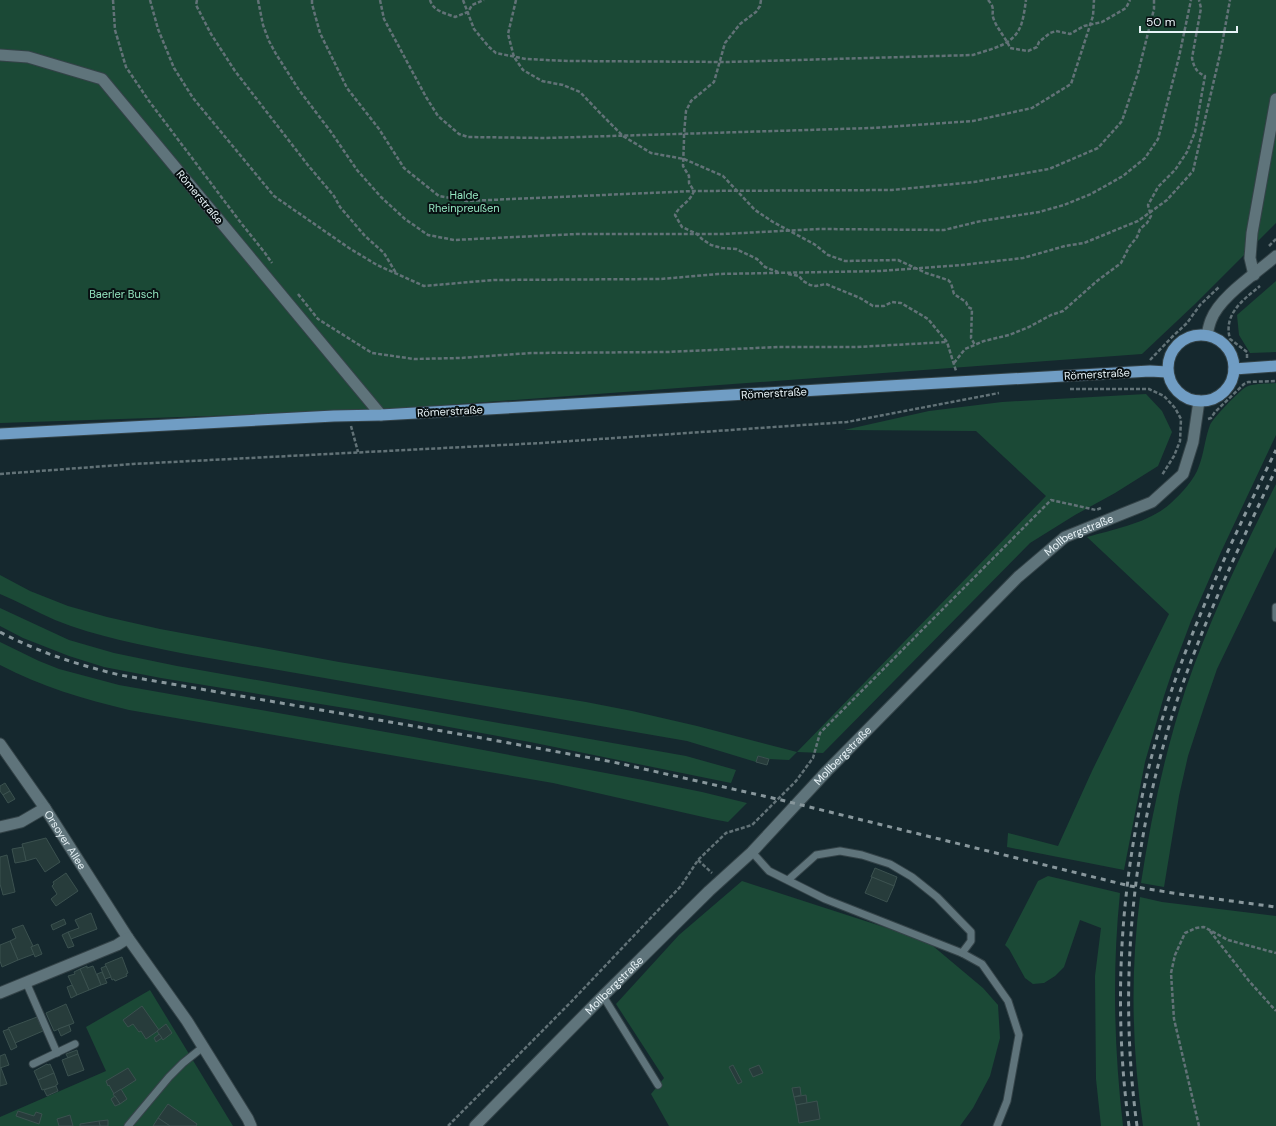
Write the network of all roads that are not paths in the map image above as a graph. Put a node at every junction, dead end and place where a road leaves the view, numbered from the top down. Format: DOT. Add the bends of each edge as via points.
graph roads {
  1 [pos="0,55"];
  2 [pos="1276,99"];
  3 [pos="1276,256"];
  4 [pos="1254,275"];
  5 [pos="1207,335"];
  6 [pos="1276,366"];
  7 [pos="1234,369"];
  8 [pos="1167,372"];
  9 [pos="1199,401"];
  10 [pos="380,415"];
  11 [pos="0,434"];
  12 [pos="1276,607"];
  13 [pos="1276,618"];
  14 [pos="0,744"];
  15 [pos="45,808"];
  16 [pos="0,827"];
  17 [pos="752,852"];
  18 [pos="788,880"];
  19 [pos="128,938"];
  20 [pos="962,953"];
  21 [pos="26,982"];
  22 [pos="0,993"];
  23 [pos="603,996"];
  24 [pos="75,1044"];
  25 [pos="203,1047"];
  26 [pos="56,1053"];
  27 [pos="33,1064"];
  28 [pos="658,1085"];
  29 [pos="128,1126"];
  30 [pos="251,1126"];
  31 [pos="475,1126"];
  32 [pos="997,1126"];
  1 -- 10 [label="street, Römerstraße" via="28,57 102,79"];
  2 -- 4 [label="street" via="1252,233 1250,258"];
  3 -- 4 [label="street"];
  4 -- 5 [label="street" via="1220,304 1211,319"];
  5 -- 7 [label="main road" via="1216,338 1229,351"];
  5 -- 8 [label="main road" via="1187,337 1178,343 1168,360"];
  6 -- 7 [label="main road"];
  7 -- 9 [label="main road" via="1227,388 1209,400"];
  8 -- 9 [label="main road" via="1181,394"];
  8 -- 10 [label="main road, Römerstraße"];
  9 -- 17 [label="street, Mollbergstraße" via="1194,442 1183,474 1152,502 1065,537 1018,578"];
  10 -- 11 [label="main road, Römerstraße"];
  12 -- 13 [label="lane"];
  14 -- 15 [label="street, Orsoyer Allee"];
  15 -- 16 [label="street" via="20,822"];
  15 -- 19 [label="street, Orsoyer Allee"];
  17 -- 18 [label="lane" via="769,871"];
  17 -- 23 [label="street, Mollbergstraße"];
  18 -- 20 [label="lane" via="825,899"];
  18 -- 20 [label="lane" via="816,855 840,851 862,854 890,864 912,877 936,897 971,932 971,940"];
  19 -- 21 [label="street" via="117,945"];
  19 -- 25 [label="street, Orsoyer Allee"];
  20 -- 32 [label="lane" via="982,964 1004,995 1020,1035 1007,1101"];
  21 -- 22 [label="street"];
  21 -- 26 [label="lane"];
  23 -- 28 [label="lane"];
  23 -- 31 [label="street, Mollbergstraße"];
  24 -- 26 [label="lane"];
  25 -- 29 [label="lane" via="183,1062"];
  25 -- 30 [label="street, Orsoyer Allee"];
  26 -- 27 [label="lane"];
}
